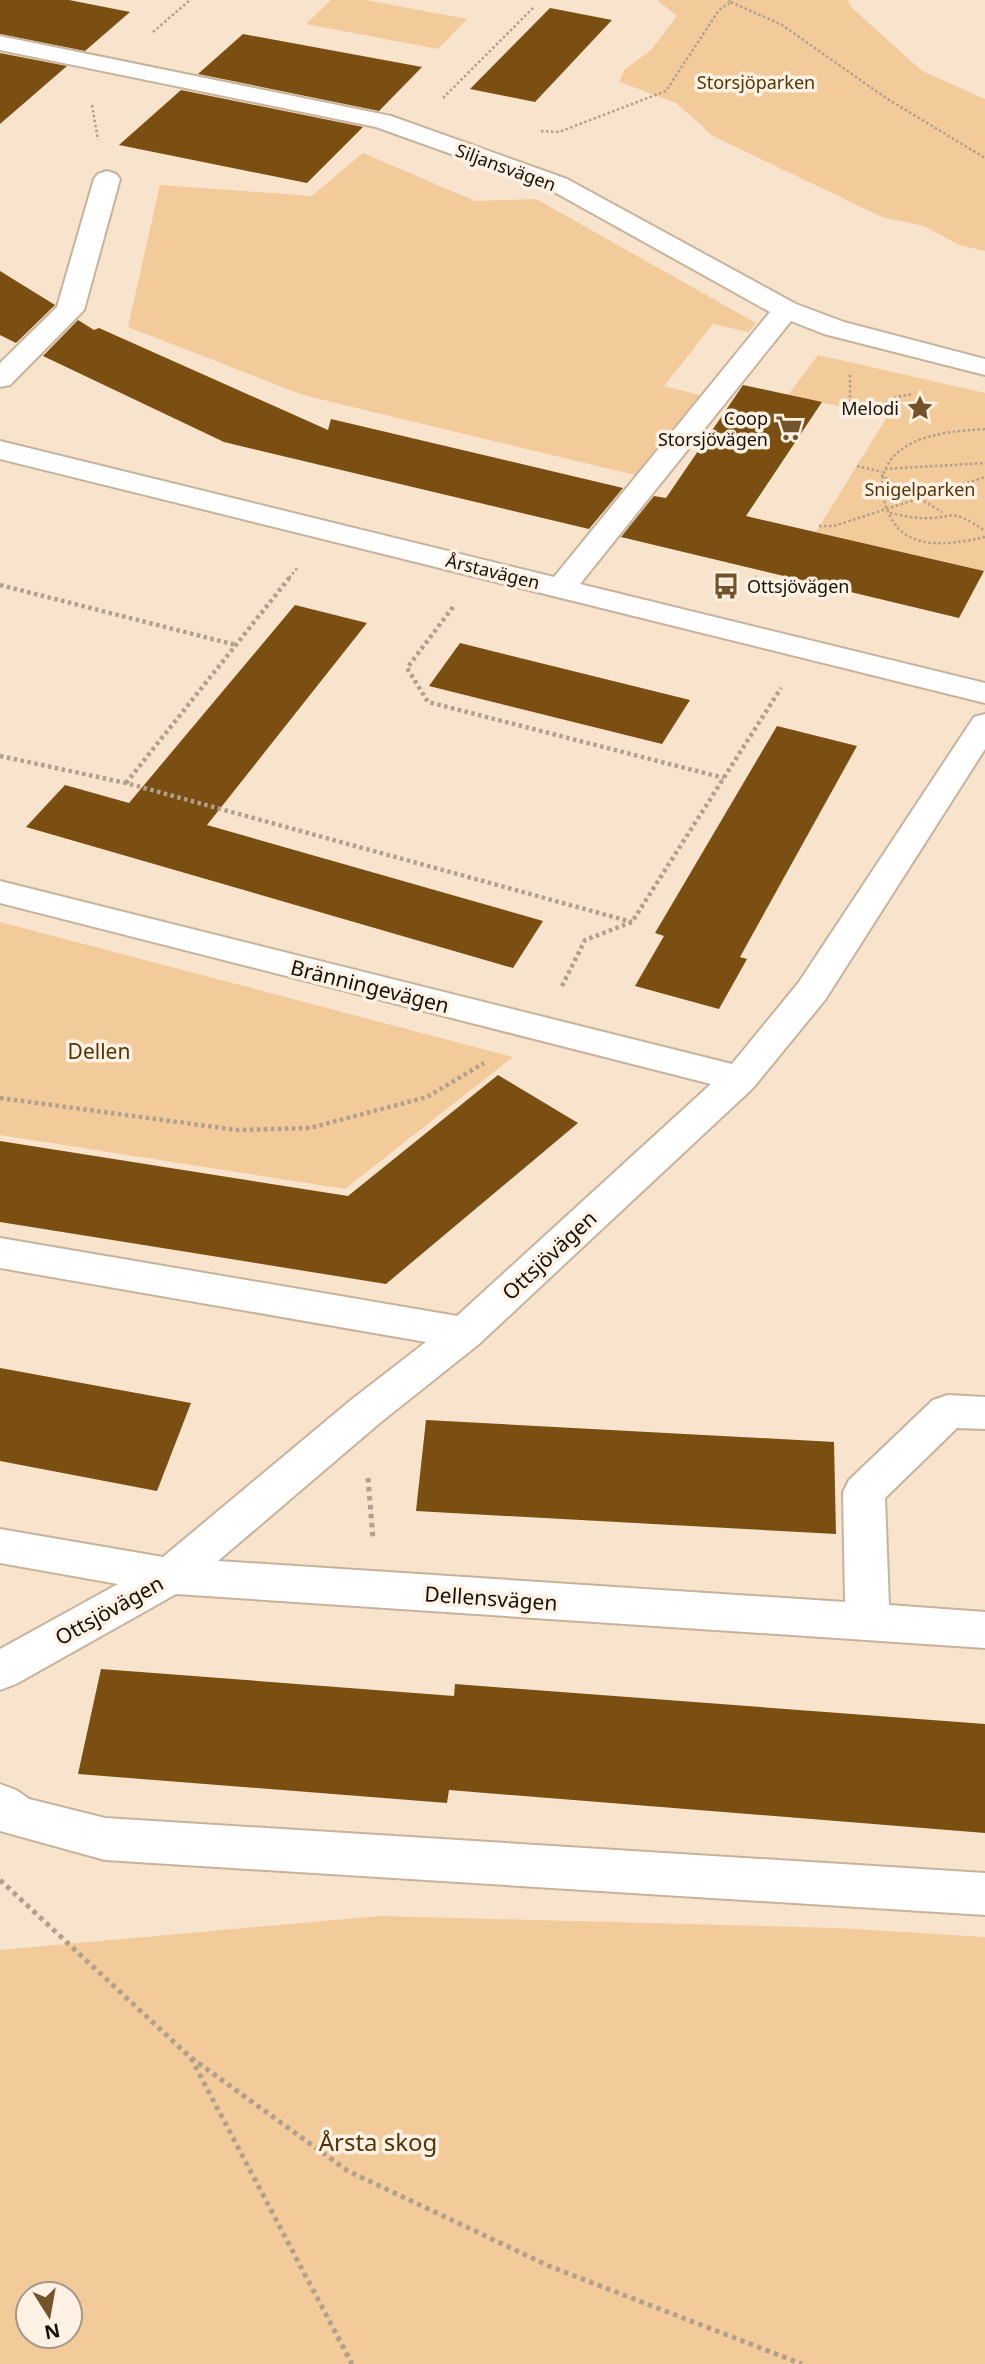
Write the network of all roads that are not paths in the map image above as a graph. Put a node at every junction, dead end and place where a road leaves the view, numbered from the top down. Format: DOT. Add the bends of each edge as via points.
graph roads {
  1 [pos="0,43"];
  2 [pos="107,179"];
  3 [pos="786,310"];
  4 [pos="985,367"];
  5 [pos="2,374"];
  6 [pos="0,450"];
  7 [pos="561,588"];
  8 [pos="985,693"];
  9 [pos="985,724"];
  10 [pos="0,892"];
  11 [pos="740,1079"];
  12 [pos="0,1253"];
  13 [pos="465,1333"];
  14 [pos="985,1413"];
  15 [pos="0,1546"];
  16 [pos="171,1576"];
  17 [pos="868,1623"];
  18 [pos="985,1630"];
  19 [pos="0,1671"];
  20 [pos="0,1804"];
  21 [pos="985,1895"];
  1 -- 3 [label="street, Siljansvägen" via="382,121 558,184"];
  2 -- 5 [label="street" via="69,310"];
  3 -- 4 [label="street, Siljansvägen" via="834,328"];
  3 -- 7 [label="street"];
  6 -- 7 [label="street, Årstavägen"];
  7 -- 8 [label="street, Årstavägen"];
  9 -- 11 [label="street, Ottsjövägen" via="812,992"];
  10 -- 11 [label="street, Bränningevägen"];
  11 -- 13 [label="street, Ottsjövägen"];
  12 -- 13 [label="street"];
  13 -- 16 [label="street, Ottsjövägen"];
  14 -- 17 [label="street" via="948,1411 864,1492"];
  15 -- 16 [label="street, Dellensvägen"];
  16 -- 17 [label="street, Dellensvägen"];
  16 -- 19 [label="street, Ottsjövägen"];
  17 -- 18 [label="street, Dellensvägen"];
  20 -- 21 [label="street" via="16,1816 105,1839"];
}
